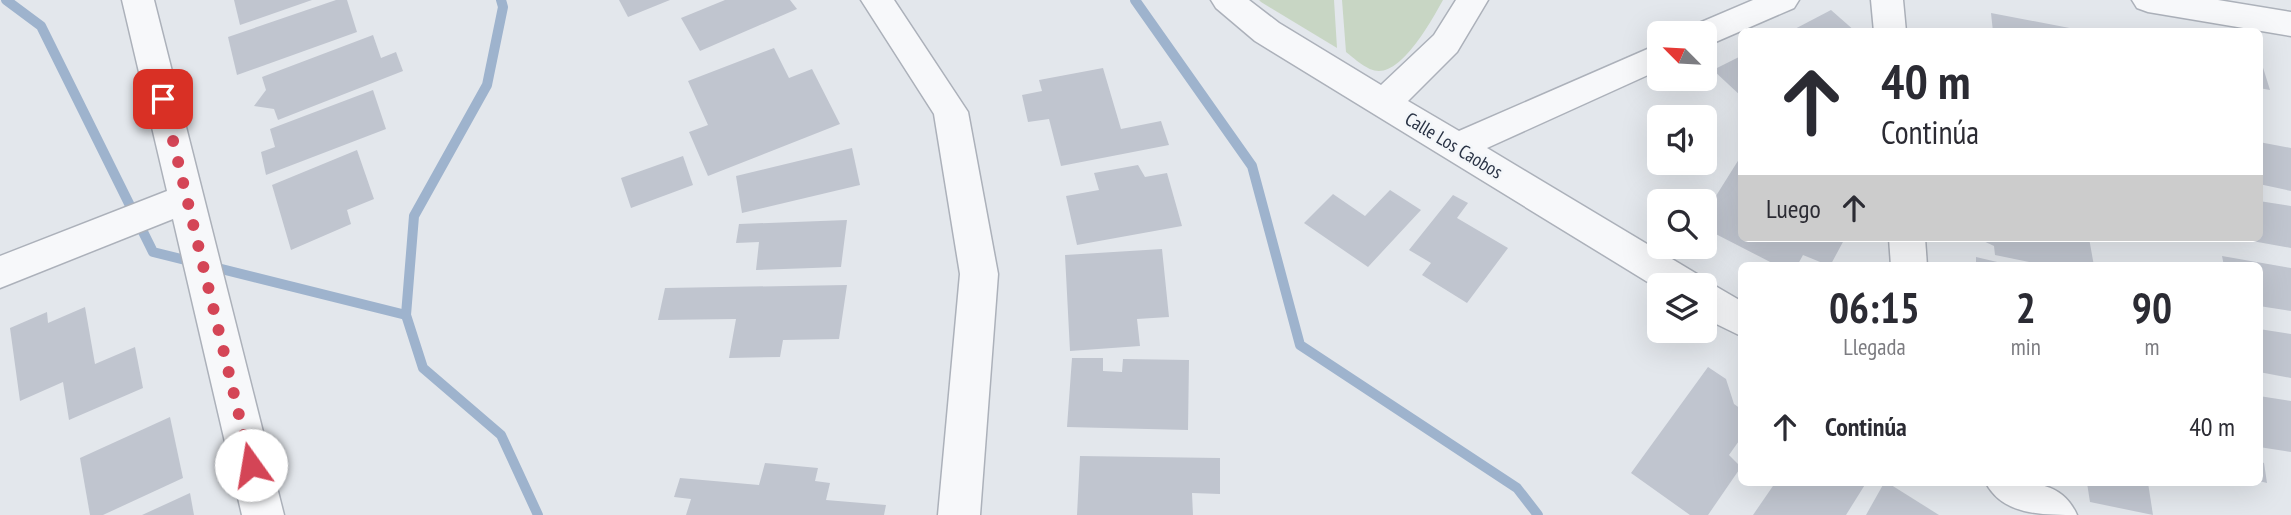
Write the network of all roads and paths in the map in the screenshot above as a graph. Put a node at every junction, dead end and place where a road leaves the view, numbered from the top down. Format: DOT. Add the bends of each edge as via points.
graph roads {
  1 [pos="138,0"];
  2 [pos="877,0"];
  3 [pos="1227,0"];
  4 [pos="1472,0"];
  5 [pos="1783,0"];
  6 [pos="1887,0"];
  7 [pos="2148,0"];
  8 [pos="2291,24"];
  9 [pos="1889,28"];
  10 [pos="1717,29"];
  11 [pos="1647,61"];
  12 [pos="1384,103"];
  13 [pos="1457,147"];
  14 [pos="175,203"];
  15 [pos="1907,242"];
  16 [pos="1909,262"];
  17 [pos="0,272"];
  18 [pos="1664,273"];
  19 [pos="1717,306"];
  20 [pos="1738,318"];
  21 [pos="2011,486"];
  22 [pos="263,515"];
  23 [pos="959,515"];
  24 [pos="2056,515"];
  1 -- 14 [label="street"];
  2 -- 23 [label="street" via="951,111 979,274"];
  3 -- 12 [label="street, Calle Los Caobos" via="1266,32"];
  4 -- 12 [label="street" via="1442,48"];
  5 -- 10 [label="street"];
  6 -- 9 [label="street"];
  7 -- 8 [label="street"];
  11 -- 13 [label="street"];
  12 -- 13 [label="street, Calle Los Caobos"];
  13 -- 18 [label="street, Calle Los Caobos"];
  14 -- 17 [label="street"];
  14 -- 22 [label="street" via="199,246"];
  15 -- 16 [label="street"];
  19 -- 20 [label="street"];
  21 -- 24 [label="street"];
}
